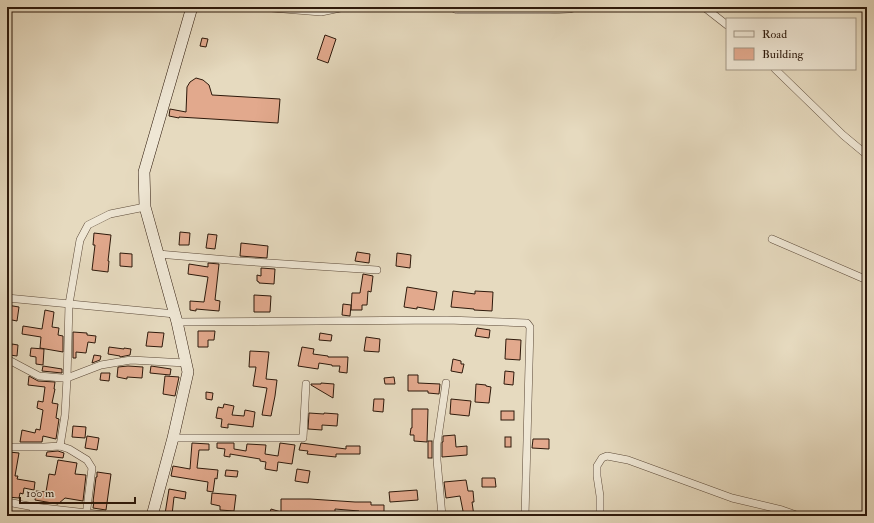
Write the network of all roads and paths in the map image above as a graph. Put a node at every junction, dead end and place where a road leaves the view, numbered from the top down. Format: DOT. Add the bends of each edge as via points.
graph roads {
  1 [pos="192,7"];
  2 [pos="259,7"];
  3 [pos="345,7"];
  4 [pos="451,7"];
  5 [pos="577,7"];
  6 [pos="704,7"];
  7 [pos="569,8"];
  8 [pos="726,24"];
  9 [pos="776,70"];
  10 [pos="867,154"];
  11 [pos="145,208"];
  12 [pos="772,239"];
  13 [pos="158,254"];
  14 [pos="377,270"];
  15 [pos="867,280"];
  16 [pos="7,298"];
  17 [pos="69,304"];
  18 [pos="176,318"];
  19 [pos="7,359"];
  20 [pos="186,363"];
  21 [pos="67,378"];
  22 [pos="446,383"];
  23 [pos="306,384"];
  24 [pos="173,438"];
  25 [pos="60,446"];
  26 [pos="7,447"];
  27 [pos="7,502"];
  28 [pos="34,507"];
  29 [pos="86,514"];
  30 [pos="32,516"];
  31 [pos="114,516"];
  32 [pos="152,516"];
  33 [pos="442,516"];
  34 [pos="525,516"];
  35 [pos="600,516"];
  36 [pos="799,516"];
  1 -- 11 [label="street" via="144,172"];
  2 -- 3 [label="street" via="321,12"];
  4 -- 7 [label="street" via="457,10"];
  5 -- 7 [label="street"];
  6 -- 8 [label="street"];
  9 -- 10 [label="street" via="843,135"];
  11 -- 13 [label="street"];
  11 -- 17 [label="street" via="110,214 88,225 80,240"];
  12 -- 15 [label="street"];
  13 -- 14 [label="street"];
  13 -- 18 [label="street"];
  16 -- 17 [label="street"];
  17 -- 18 [label="street"];
  17 -- 21 [label="street"];
  18 -- 20 [label="street"];
  18 -- 34 [label="street" via="527,323 530,327"];
  19 -- 21 [label="street" via="39,376"];
  20 -- 21 [label="street" via="131,360 101,365"];
  20 -- 24 [label="street" via="188,372"];
  21 -- 25 [label="street"];
  22 -- 33 [label="street" via="437,444"];
  23 -- 24 [label="street" via="303,438"];
  24 -- 32 [label="street"];
  25 -- 26 [label="street"];
  25 -- 29 [label="street" via="87,460 92,468"];
  27 -- 28 [label="street"];
  28 -- 29 [label="street"];
  28 -- 30 [label="street"];
  29 -- 31 [label="street"];
  35 -- 36 [label="street" via="597,466 602,458 607,456 628,460 732,498"];
}
